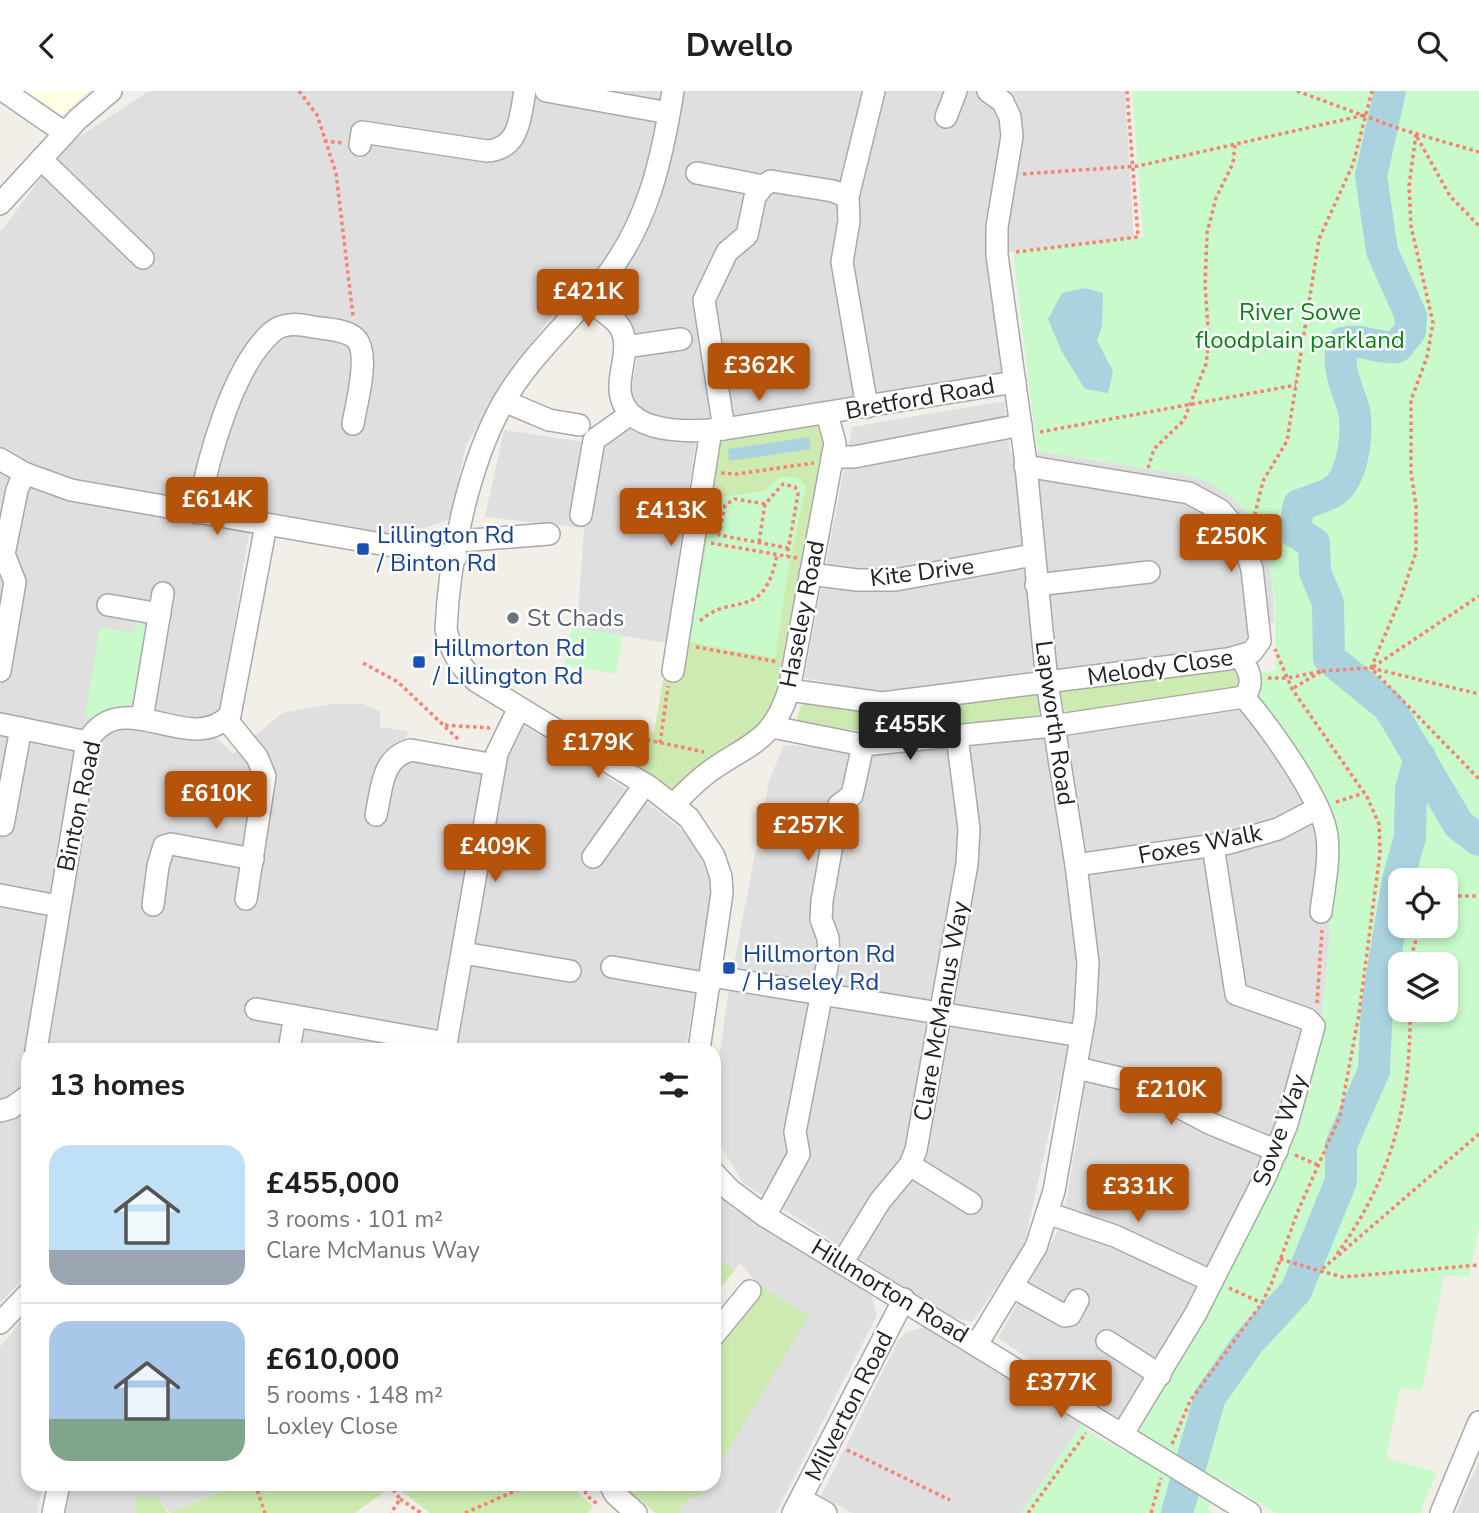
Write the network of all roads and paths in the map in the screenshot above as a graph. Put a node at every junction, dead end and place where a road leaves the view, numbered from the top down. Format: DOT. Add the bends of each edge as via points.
graph roads {
  1 [pos="4,91"];
  2 [pos="111,91"];
  3 [pos="299,91"];
  4 [pos="525,91"];
  5 [pos="546,91"];
  6 [pos="673,91"];
  7 [pos="874,91"];
  8 [pos="956,91"];
  9 [pos="988,91"];
  10 [pos="1127,91"];
  11 [pos="1297,91"];
  12 [pos="1371,91"];
  13 [pos="669,113"];
  14 [pos="1365,115"];
  15 [pos="946,117"];
  16 [pos="65,133"];
  17 [pos="1416,134"];
  18 [pos="1235,144"];
  19 [pos="360,145"];
  20 [pos="1479,152"];
  21 [pos="41,159"];
  22 [pos="1133,167"];
  23 [pos="1005,172"];
  24 [pos="697,173"];
  25 [pos="763,186"];
  26 [pos="848,197"];
  27 [pos="0,204"];
  28 [pos="1479,226"];
  29 [pos="997,255"];
  30 [pos="143,257"];
  31 [pos="586,300"];
  32 [pos="349,335"];
  33 [pos="681,339"];
  34 [pos="625,347"];
  35 [pos="1015,382"];
  36 [pos="1296,385"];
  37 [pos="504,401"];
  38 [pos="1191,404"];
  39 [pos="867,407"];
  40 [pos="827,414"];
  41 [pos="629,415"];
  42 [pos="353,424"];
  43 [pos="579,425"];
  44 [pos="718,429"];
  45 [pos="1021,430"];
  46 [pos="0,459"];
  47 [pos="831,461"];
  48 [pos="1025,466"];
  49 [pos="705,469"];
  50 [pos="24,473"];
  51 [pos="1146,484"];
  52 [pos="765,504"];
  53 [pos="198,513"];
  54 [pos="581,515"];
  55 [pos="266,525"];
  56 [pos="1252,528"];
  57 [pos="549,534"];
  58 [pos="694,540"];
  59 [pos="759,542"];
  60 [pos="788,548"];
  61 [pos="457,549"];
  62 [pos="777,554"];
  63 [pos="1033,555"];
  64 [pos="787,556"];
  65 [pos="811,567"];
  66 [pos="1149,572"];
  67 [pos="1036,585"];
  68 [pos="1479,596"];
  69 [pos="108,605"];
  70 [pos="679,634"];
  71 [pos="1240,657"];
  72 [pos="363,663"];
  73 [pos="793,665"];
  74 [pos="1371,668"];
  75 [pos="0,671"];
  76 [pos="673,671"];
  77 [pos="1322,671"];
  78 [pos="1047,682"];
  79 [pos="1292,689"];
  80 [pos="789,690"];
  81 [pos="1479,694"];
  82 [pos="1244,697"];
  83 [pos="519,708"];
  84 [pos="142,719"];
  85 [pos="226,719"];
  86 [pos="445,725"];
  87 [pos="10,726"];
  88 [pos="1053,726"];
  89 [pos="772,727"];
  90 [pos="505,734"];
  91 [pos="957,736"];
  92 [pos="572,740"];
  93 [pos="88,742"];
  94 [pos="660,743"];
  95 [pos="863,745"];
  96 [pos="465,747"];
  97 [pos="724,762"];
  98 [pos="495,765"];
  99 [pos="1479,779"];
  100 [pos="645,784"];
  101 [pos="1364,793"];
  102 [pos="673,805"];
  103 [pos="1318,808"];
  104 [pos="376,815"];
  105 [pos="3,825"];
  106 [pos="1213,846"];
  107 [pos="593,857"];
  108 [pos="253,859"];
  109 [pos="1076,865"];
  110 [pos="0,895"];
  111 [pos="1458,895"];
  112 [pos="1479,897"];
  113 [pos="246,899"];
  114 [pos="153,905"];
  115 [pos="58,906"];
  116 [pos="1321,912"];
  117 [pos="463,953"];
  118 [pos="612,967"];
  119 [pos="570,971"];
  120 [pos="711,980"];
  121 [pos="821,994"];
  122 [pos="256,1009"];
  123 [pos="942,1013"];
  124 [pos="295,1016"];
  125 [pos="1409,1022"];
  126 [pos="1314,1026"];
  127 [pos="1081,1036"];
  128 [pos="37,1043"];
  129 [pos="290,1043"];
  130 [pos="431,1043"];
  131 [pos="447,1043"];
  132 [pos="700,1043"];
  133 [pos="1077,1068"];
  134 [pos="21,1100"];
  135 [pos="0,1111"];
  136 [pos="1479,1134"];
  137 [pos="1277,1151"];
  138 [pos="910,1165"];
  139 [pos="1320,1166"];
  140 [pos="721,1180"];
  141 [pos="971,1203"];
  142 [pos="1047,1213"];
  143 [pos="765,1216"];
  144 [pos="1280,1259"];
  145 [pos="1334,1259"];
  146 [pos="842,1263"];
  147 [pos="1479,1265"];
  148 [pos="1320,1271"];
  149 [pos="1211,1281"];
  150 [pos="1013,1287"];
  151 [pos="750,1291"];
  152 [pos="904,1299"];
  153 [pos="1078,1300"];
  154 [pos="21,1301"];
  155 [pos="1262,1303"];
  156 [pos="0,1323"];
  157 [pos="721,1326"];
  158 [pos="1107,1341"];
  159 [pos="977,1344"];
  160 [pos="1160,1375"];
  161 [pos="1097,1417"];
  162 [pos="1479,1422"];
  163 [pos="1122,1435"];
  164 [pos="829,1442"];
  165 [pos="1166,1460"];
  166 [pos="58,1491"];
  167 [pos="257,1491"];
  168 [pos="394,1491"];
  169 [pos="515,1491"];
  170 [pos="585,1491"];
  171 [pos="614,1491"];
  172 [pos="400,1499"];
  173 [pos="950,1500"];
  174 [pos="797,1506"];
  175 [pos="602,1507"];
  176 [pos="54,1513"];
  177 [pos="265,1513"];
  178 [pos="391,1513"];
  179 [pos="421,1513"];
  180 [pos="465,1513"];
  181 [pos="636,1513"];
  182 [pos="827,1513"];
  183 [pos="1028,1513"];
  184 [pos="1151,1513"];
  185 [pos="1250,1513"];
  186 [pos="1441,1513"];
  1 -- 16 [label="street"];
  2 -- 16 [label="street"];
  3 -- 32 [label="path" via="317,115 336,173 354,311"];
  4 -- 19 [label="street" via="516,132 499,149 362,132"];
  5 -- 13 [label="street"];
  6 -- 13 [label="street"];
  7 -- 26 [label="street"];
  8 -- 15 [label="street"];
  9 -- 23 [label="street, Lapworth Road" via="1003,102 1010,117 1011,145"];
  10 -- 22 [label="path"];
  11 -- 14 [label="path"];
  12 -- 14 [label="path"];
  13 -- 31 [label="street" via="659,168 642,218 621,255"];
  14 -- 17 [label="path"];
  14 -- 18 [label="path"];
  14 -- 36 [label="path" via="1353,164 1319,239"];
  16 -- 21 [label="street"];
  17 -- 20 [label="path"];
  17 -- 28 [label="path" via="1450,196"];
  17 -- 74 [label="path" via="1409,186 1411,226 1433,323 1412,400 1416,552"];
  18 -- 22 [label="path"];
  18 -- 38 [label="path" via="1233,163 1216,198 1208,233 1209,342"];
  21 -- 27 [label="street"];
  21 -- 30 [label="street"];
  22 -- 23 [label="path"];
  22 -- 29 [label="path" via="1138,237"];
  23 -- 29 [label="street, Lapworth Road" via="996,227"];
  24 -- 25 [label="street"];
  25 -- 26 [label="street" via="771,181"];
  25 -- 44 [label="street" via="755,197 747,235 727,252 704,300"];
  26 -- 39 [label="street" via="842,262"];
  29 -- 35 [label="street, Lapworth Road"];
  31 -- 34 [label="street" via="621,328"];
  31 -- 37 [label="street"];
  32 -- 42 [label="street" via="364,355"];
  32 -- 53 [label="street" via="291,324 265,339 242,376 218,432"];
  33 -- 34 [label="street"];
  34 -- 41 [label="street" via="621,400"];
  35 -- 39 [label="street, Bretford Road"];
  35 -- 45 [label="street, Lapworth Road"];
  36 -- 38 [label="path"];
  36 -- 56 [label="path" via="1287,441 1263,481"];
  37 -- 43 [label="street" via="549,420"];
  37 -- 61 [label="street" via="475,466"];
  38 -- 45 [label="path"];
  38 -- 51 [label="path" via="1184,420 1154,449"];
  39 -- 40 [label="street, Bretford Road"];
  40 -- 44 [label="street, Bretford Road"];
  40 -- 47 [label="street, Haseley Road" via="835,443"];
  41 -- 44 [label="street, Bretford Road" via="646,424 694,432"];
  41 -- 54 [label="street" via="594,440"];
  44 -- 49 [label="street"];
  45 -- 47 [label="street, Bretford Road"];
  45 -- 48 [label="street, Lapworth Road"];
  46 -- 50 [label="street"];
  47 -- 49 [label="path" via="736,474"];
  47 -- 65 [label="street, Haseley Road"];
  48 -- 51 [label="street, Melody Close"];
  48 -- 63 [label="street, Lapworth Road"];
  49 -- 58 [label="street"];
  50 -- 53 [label="street" via="71,490"];
  50 -- 75 [label="street" via="4,554 15,582"];
  51 -- 71 [label="street, Melody Close" via="1204,499 1240,533 1252,569 1260,641 1252,652"];
  52 -- 59 [label="path"];
  52 -- 59 [label="path" via="735,499 724,505 719,535"];
  52 -- 60 [label="path" via="783,484 795,487"];
  53 -- 55 [label="street"];
  55 -- 61 [label="street"];
  55 -- 85 [label="street" via="234,707"];
  57 -- 61 [label="street"];
  58 -- 62 [label="path"];
  58 -- 70 [label="street"];
  59 -- 60 [label="path"];
  60 -- 64 [label="path"];
  61 -- 83 [label="street" via="447,612 451,649 463,670"];
  62 -- 64 [label="path"];
  62 -- 70 [label="path" via="769,580 752,602 702,618"];
  63 -- 65 [label="street, Kite Drive" via="895,580 857,580"];
  63 -- 67 [label="street, Lapworth Road"];
  64 -- 65 [label="path"];
  65 -- 73 [label="street, Haseley Road"];
  66 -- 67 [label="street"];
  67 -- 78 [label="street, Lapworth Road"];
  68 -- 74 [label="path"];
  69 -- 84 [label="street" via="161,603"];
  70 -- 73 [label="path"];
  70 -- 76 [label="street"];
  71 -- 78 [label="street, Melody Close"];
  71 -- 82 [label="street" via="1251,680"];
  72 -- 86 [label="path" via="398,682"];
  73 -- 80 [label="street, Haseley Road"];
  74 -- 77 [label="path"];
  74 -- 81 [label="path"];
  74 -- 99 [label="path"];
  76 -- 94 [label="path"];
  77 -- 79 [label="path"];
  77 -- 79 [label="path" via="1288,678"];
  78 -- 80 [label="street, Melody Close" via="882,703"];
  78 -- 88 [label="street, Lapworth Road"];
  79 -- 101 [label="path"];
  80 -- 89 [label="street, Haseley Road"];
  82 -- 88 [label="street"];
  82 -- 103 [label="street"];
  83 -- 90 [label="street"];
  83 -- 92 [label="street"];
  84 -- 85 [label="street, Binton Road" via="198,730"];
  84 -- 93 [label="street, Binton Road" via="110,720 96,728"];
  85 -- 108 [label="street" via="257,757 265,776"];
  86 -- 90 [label="path" via="492,728"];
  86 -- 96 [label="path"];
  87 -- 93 [label="street"];
  87 -- 105 [label="street"];
  88 -- 91 [label="street"];
  88 -- 109 [label="street, Lapworth Road"];
  89 -- 95 [label="street"];
  89 -- 97 [label="street, Haseley Road" via="756,744"];
  90 -- 98 [label="street"];
  91 -- 95 [label="street"];
  91 -- 123 [label="street, Clare McManus Way" via="969,829"];
  92 -- 94 [label="path" via="584,726"];
  92 -- 100 [label="street"];
  93 -- 115 [label="street, Binton Road"];
  94 -- 97 [label="path" via="713,754"];
  95 -- 121 [label="street" via="852,795 839,806 822,901 829,956"];
  97 -- 102 [label="street, Haseley Road"];
  98 -- 104 [label="street" via="411,750 400,753 387,767"];
  98 -- 117 [label="street"];
  100 -- 102 [label="street"];
  100 -- 107 [label="street"];
  101 -- 103 [label="path"];
  101 -- 139 [label="path" via="1379,824 1380,853 1351,1069 1340,1116"];
  102 -- 120 [label="street" via="703,835 721,877 721,914"];
  103 -- 106 [label="street, Foxes Walk" via="1278,829"];
  103 -- 116 [label="street" via="1327,834"];
  106 -- 109 [label="street, Foxes Walk"];
  106 -- 126 [label="street" via="1236,994 1307,1019"];
  108 -- 113 [label="street"];
  108 -- 114 [label="street" via="164,846"];
  109 -- 127 [label="street, Lapworth Road" via="1088,963"];
  110 -- 115 [label="street"];
  111 -- 112 [label="path"];
  115 -- 128 [label="street, Binton Road"];
  116 -- 126 [label="path" via="1322,960"];
  117 -- 119 [label="street"];
  117 -- 131 [label="street"];
  118 -- 120 [label="street"];
  120 -- 121 [label="street"];
  120 -- 132 [label="street"];
  121 -- 123 [label="street"];
  121 -- 143 [label="street" via="795,1132 799,1154"];
  122 -- 124 [label="street"];
  123 -- 127 [label="street"];
  123 -- 138 [label="street, Clare McManus Way"];
  124 -- 129 [label="street"];
  124 -- 130 [label="street"];
  125 -- 145 [label="path" via="1407,1092 1394,1145 1374,1197"];
  126 -- 137 [label="street, Sowe Way"];
  127 -- 133 [label="street, Lapworth Road"];
  133 -- 137 [label="street" via="1128,1080 1209,1123"];
  133 -- 142 [label="street, Lapworth Road"];
  134 -- 135 [label="street"];
  136 -- 145 [label="path"];
  137 -- 139 [label="path"];
  137 -- 149 [label="street, Sowe Way"];
  138 -- 141 [label="street"];
  138 -- 146 [label="street, Clare McManus Way" via="880,1201"];
  139 -- 144 [label="path"];
  140 -- 143 [label="street, Hillmorton Road"];
  142 -- 149 [label="street" via="1115,1236"];
  142 -- 150 [label="street, Lapworth Road" via="1036,1247"];
  143 -- 146 [label="street, Hillmorton Road"];
  144 -- 148 [label="path"];
  144 -- 155 [label="path"];
  145 -- 148 [label="path"];
  146 -- 152 [label="street, Hillmorton Road"];
  147 -- 148 [label="path" via="1343,1277"];
  149 -- 155 [label="path"];
  149 -- 160 [label="street, Sowe Way"];
  150 -- 153 [label="street" via="1065,1316"];
  150 -- 159 [label="street, Lapworth Road"];
  151 -- 157 [label="street"];
  152 -- 159 [label="street, Hillmorton Road"];
  152 -- 164 [label="street, Milverton Road"];
  154 -- 156 [label="street"];
  155 -- 165 [label="path" via="1190,1401"];
  158 -- 160 [label="street"];
  159 -- 161 [label="street, Hillmorton Road"];
  160 -- 163 [label="street, Sowe Way"];
  161 -- 163 [label="street, Hillmorton Road"];
  161 -- 183 [label="path"];
  162 -- 186 [label="street"];
  163 -- 165 [label="street, Hillmorton Road"];
  164 -- 173 [label="path"];
  164 -- 174 [label="street, Milverton Road"];
  165 -- 184 [label="path"];
  165 -- 185 [label="street, Hillmorton Road"];
  166 -- 176 [label="street"];
  167 -- 177 [label="path"];
  168 -- 172 [label="path"];
  169 -- 180 [label="path"];
  170 -- 175 [label="path"];
  171 -- 181 [label="street"];
  172 -- 178 [label="path"];
  172 -- 179 [label="path"];
  174 -- 182 [label="street"];
}
